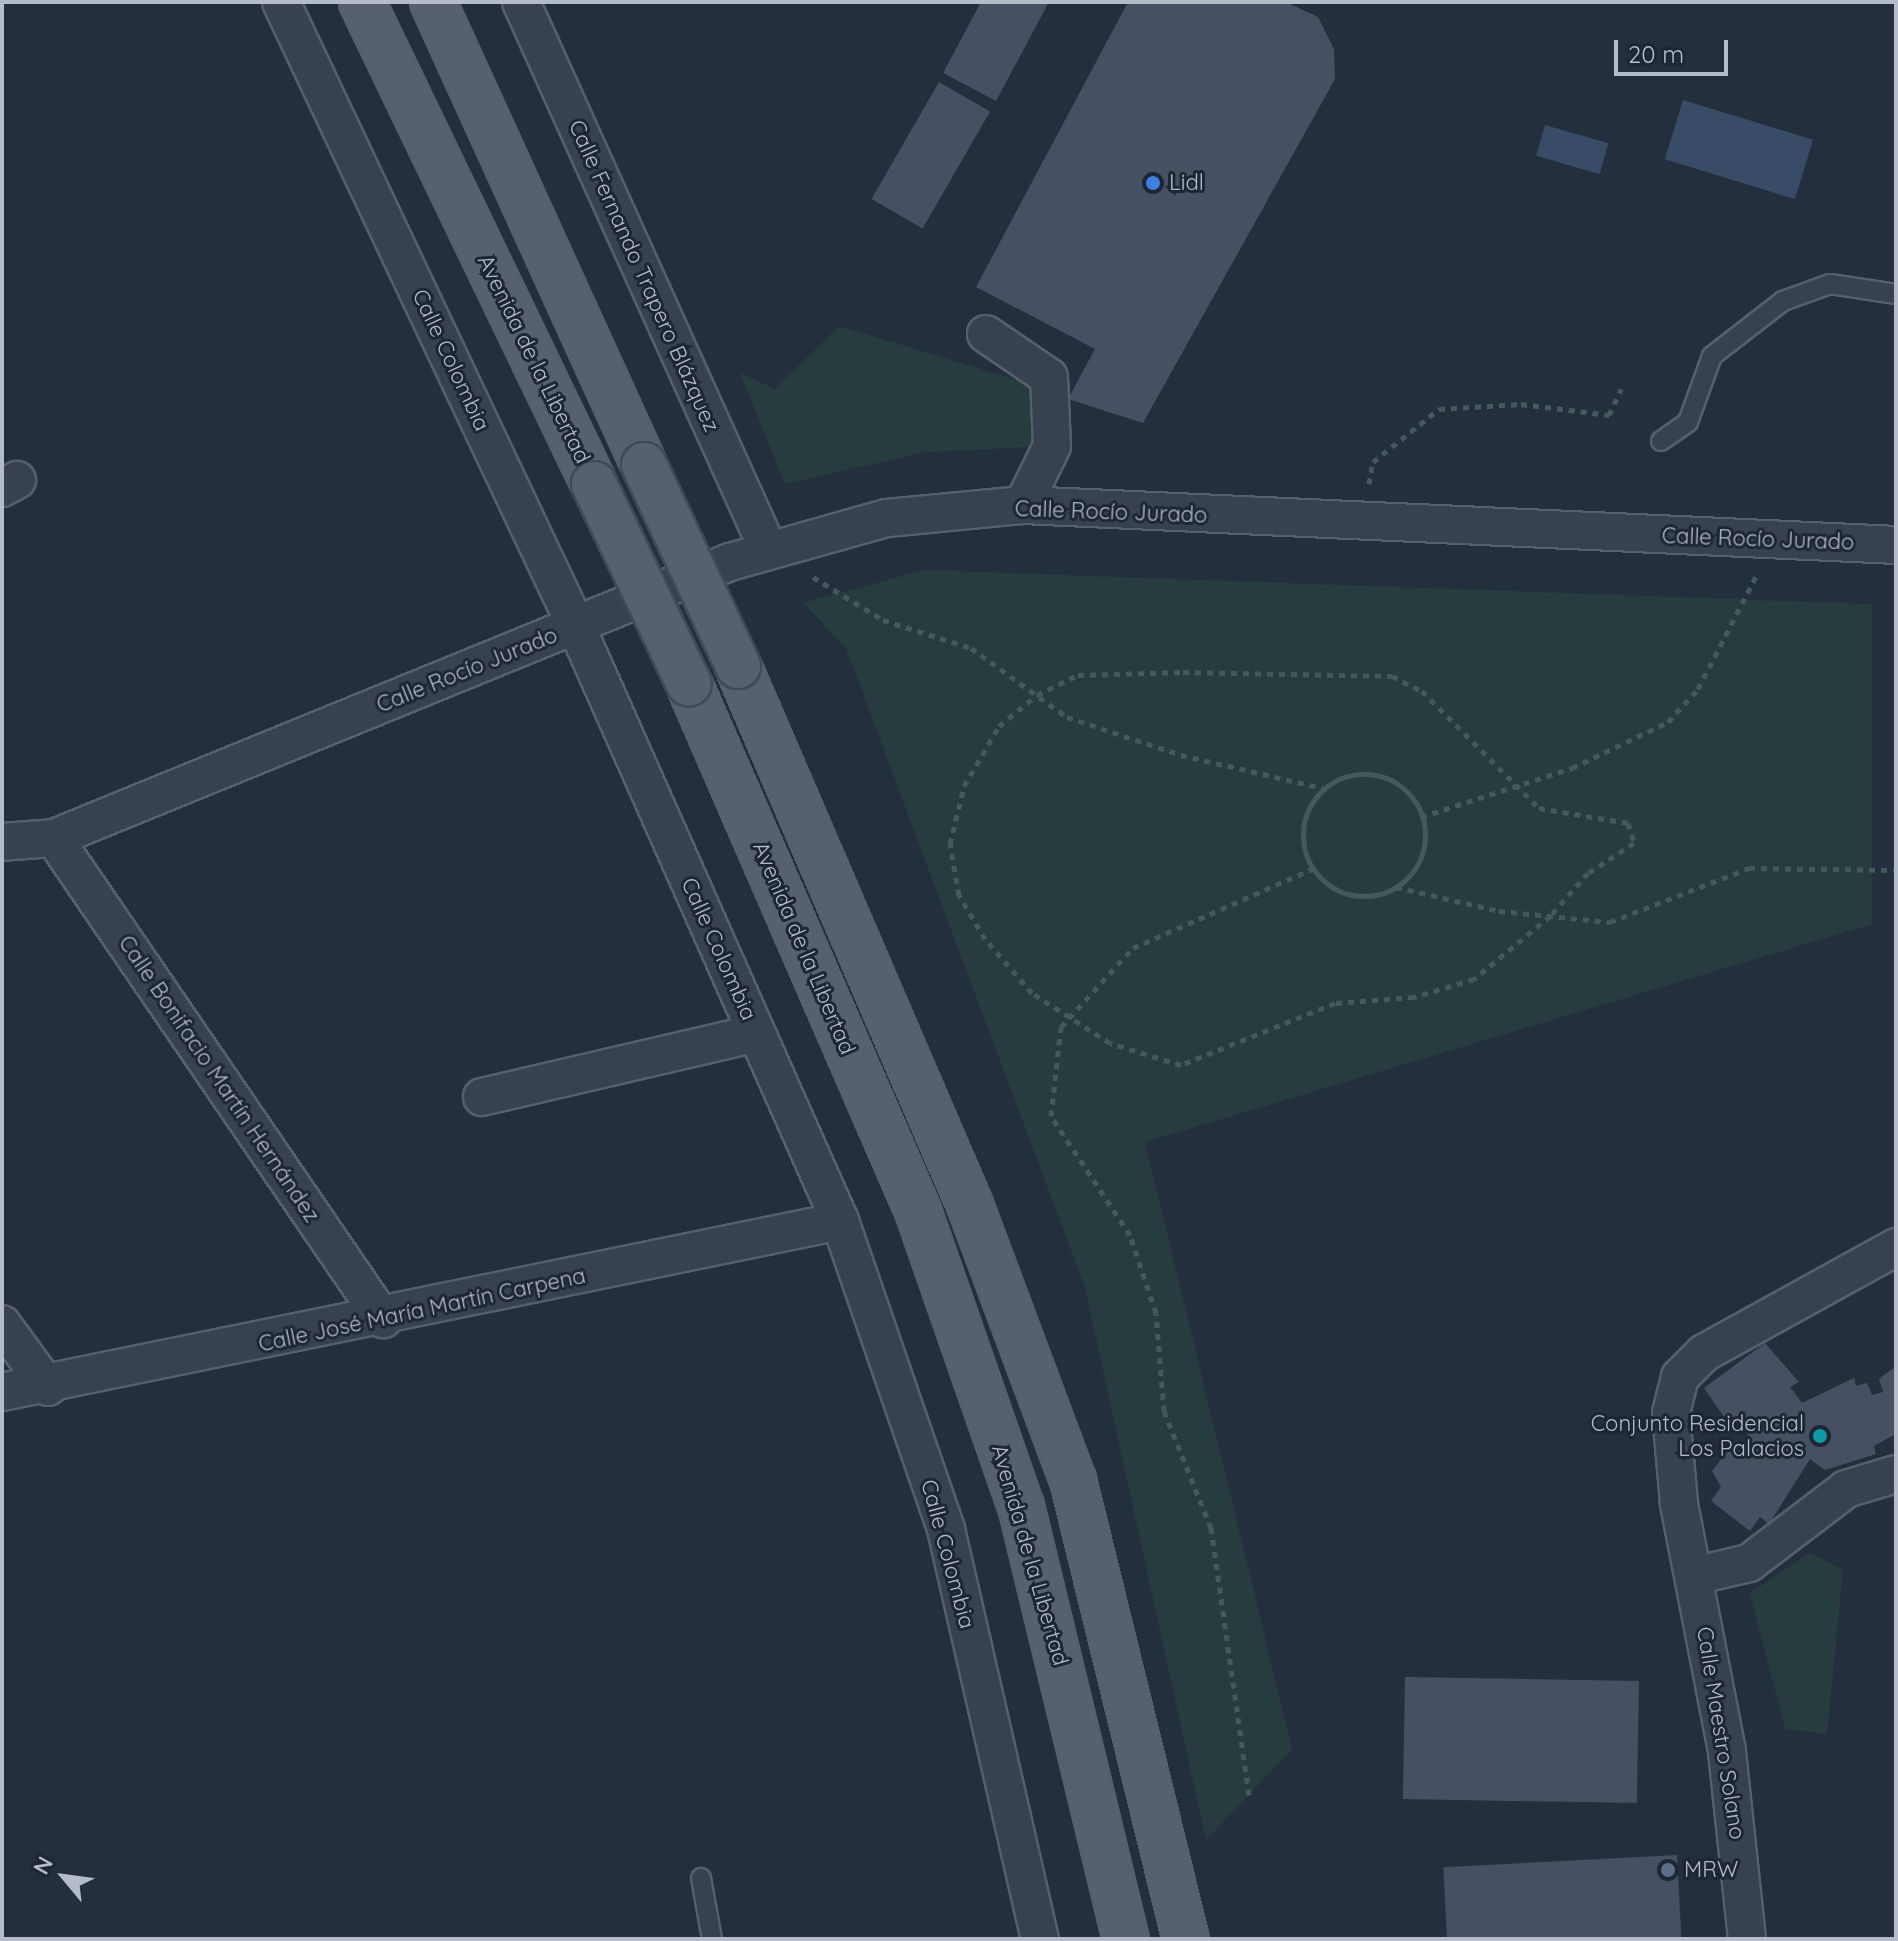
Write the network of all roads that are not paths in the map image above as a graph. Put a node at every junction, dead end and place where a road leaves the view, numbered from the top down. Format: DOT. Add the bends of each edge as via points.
graph roads {
  1 [pos="281,2"];
  2 [pos="362,2"];
  3 [pos="433,2"];
  4 [pos="521,2"];
  5 [pos="1896,294"];
  6 [pos="986,334"];
  7 [pos="1661,441"];
  8 [pos="1023,505"];
  9 [pos="1896,545"];
  10 [pos="768,549"];
  11 [pos="576,626"];
  12 [pos="54,838"];
  13 [pos="2,842"];
  14 [pos="756,1033"];
  15 [pos="482,1097"];
  16 [pos="840,1221"];
  17 [pos="1896,1247"];
  18 [pos="383,1319"];
  19 [pos="2,1324"];
  20 [pos="48,1387"];
  21 [pos="2,1392"];
  22 [pos="1896,1474"];
  23 [pos="1694,1576"];
  24 [pos="701,1878"];
  25 [pos="712,1939"];
  26 [pos="1040,1939"];
  27 [pos="1126,1939"];
  28 [pos="1186,1939"];
  29 [pos="1747,1939"];
  1 -- 11 [label="street, Calle Colombia"];
  2 -- 27 [label="main road, Avenida de la Libertad, bridge" via="689,684 918,1211 1021,1506"];
  3 -- 28 [label="main road, bridge" via="738,666 970,1205 1073,1480"];
  4 -- 10 [label="street, Calle Fernando Trapero Blázquez"];
  5 -- 7 [label="lane" via="1830,284 1783,301 1712,356 1688,422"];
  6 -- 8 [label="street" via="1049,377 1052,446"];
  8 -- 9 [label="street, Calle Rocío Jurado"];
  8 -- 10 [label="street, Calle Rocío Jurado" via="887,518"];
  10 -- 11 [label="street, Calle Rocío Jurado"];
  11 -- 12 [label="street, Calle Rocío Jurado"];
  11 -- 14 [label="street, Calle Colombia"];
  12 -- 13 [label="street, Calle Rocío Jurado"];
  12 -- 18 [label="street, Calle Bonifacio Martín Hernández"];
  14 -- 15 [label="street"];
  14 -- 16 [label="street, Calle Colombia"];
  16 -- 18 [label="street, Calle José María Martín Carpena"];
  16 -- 26 [label="street, Calle Colombia" via="946,1529"];
  17 -- 23 [label="street, Calle Maestro Solano" via="1763,1315 1680,1377 1671,1455"];
  18 -- 20 [label="street, Calle José María Martín Carpena"];
  19 -- 20 [label="street"];
  20 -- 21 [label="street, Calle José María Martín Carpena"];
  22 -- 23 [label="street" via="1846,1489 1749,1563"];
  23 -- 29 [label="street, Calle Maestro Solano" via="1727,1751"];
  24 -- 25 [label="lane"];
}
